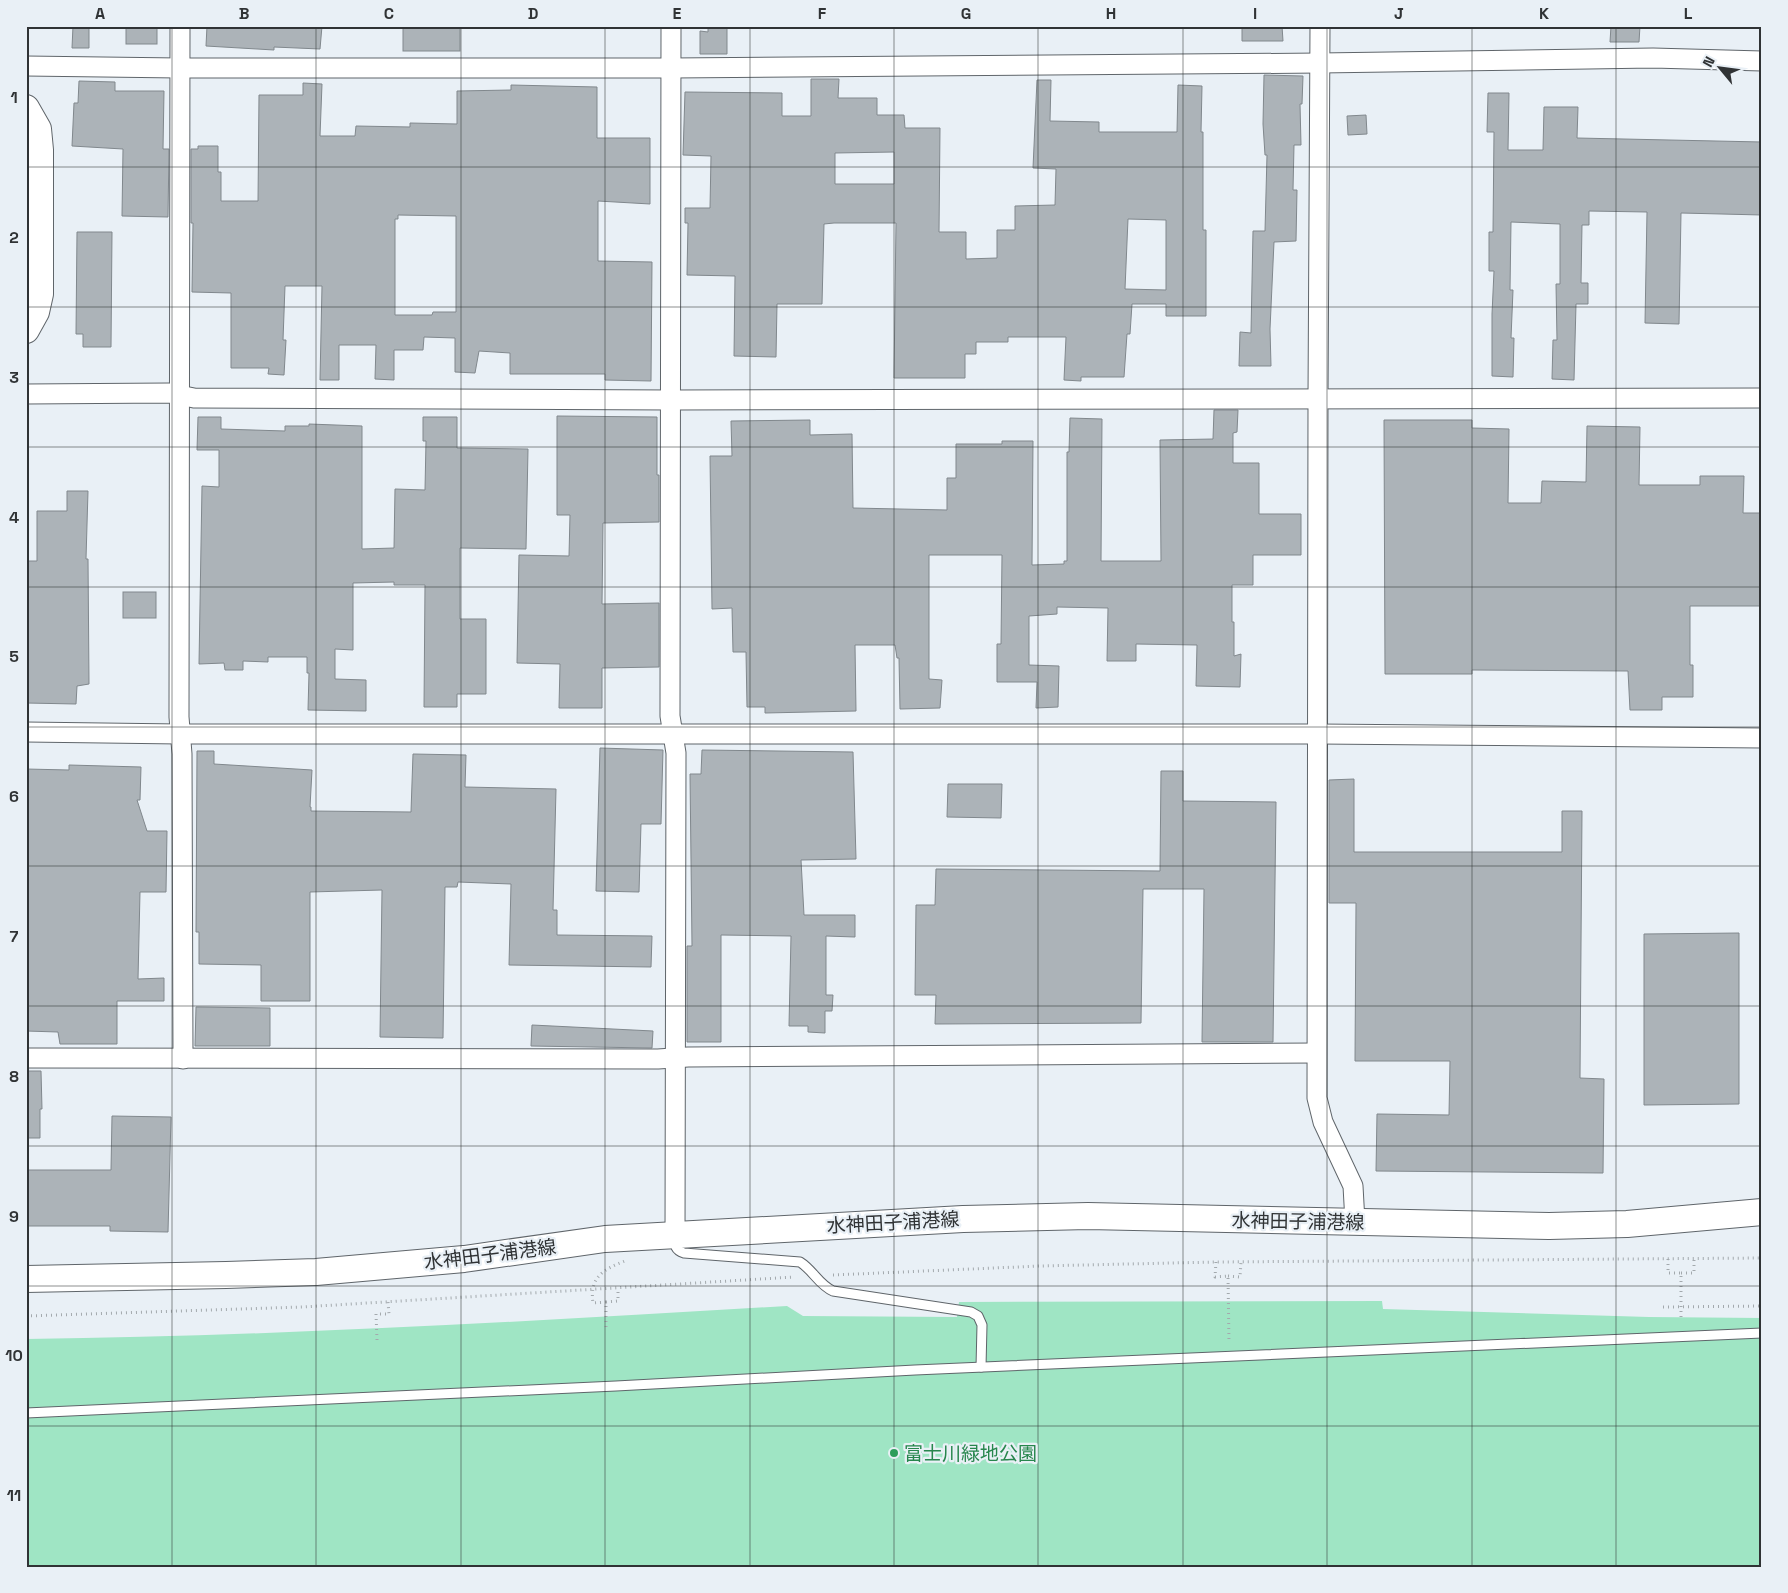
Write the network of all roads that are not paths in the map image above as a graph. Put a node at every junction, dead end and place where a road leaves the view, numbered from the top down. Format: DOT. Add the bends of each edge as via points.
graph roads {
  1 [pos="180,26"];
  2 [pos="671,26"];
  3 [pos="1320,26"];
  4 [pos="1762,61"];
  5 [pos="1320,64"];
  6 [pos="26,66"];
  7 [pos="180,68"];
  8 [pos="672,68"];
  9 [pos="26,108"];
  10 [pos="26,330"];
  11 [pos="26,394"];
  12 [pos="180,394"];
  13 [pos="1762,398"];
  14 [pos="1318,399"];
  15 [pos="672,400"];
  16 [pos="26,732"];
  17 [pos="180,734"];
  18 [pos="672,734"];
  19 [pos="1318,734"];
  20 [pos="1762,738"];
  21 [pos="1316,1053"];
  22 [pos="26,1058"];
  23 [pos="674,1058"];
  24 [pos="183,1059"];
  25 [pos="1762,1212"];
  26 [pos="1355,1222"];
  27 [pos="675,1235"];
  28 [pos="26,1279"];
  29 [pos="1762,1333"];
  30 [pos="981,1367"];
  31 [pos="26,1413"];
  1 -- 7 [label="street"];
  2 -- 8 [label="street"];
  3 -- 5 [label="street"];
  4 -- 5 [label="street" via="1653,58"];
  5 -- 8 [label="street"];
  5 -- 14 [label="street"];
  6 -- 7 [label="street"];
  7 -- 8 [label="street"];
  7 -- 12 [label="street"];
  8 -- 15 [label="street"];
  9 -- 10 [label="main road" via="38,129 40,140 40,294 36,312"];
  11 -- 12 [label="street"];
  12 -- 15 [label="street" via="194,398"];
  12 -- 17 [label="street"];
  13 -- 14 [label="street"];
  14 -- 15 [label="street"];
  14 -- 19 [label="street"];
  15 -- 18 [label="street"];
  16 -- 17 [label="street"];
  17 -- 18 [label="street"];
  17 -- 24 [label="street"];
  18 -- 19 [label="street"];
  18 -- 23 [label="street" via="676,753"];
  19 -- 20 [label="street"];
  19 -- 21 [label="street"];
  21 -- 23 [label="street"];
  21 -- 26 [label="street" via="1316,1098 1353,1186"];
  22 -- 24 [label="street"];
  23 -- 24 [label="street"];
  23 -- 27 [label="street"];
  25 -- 26 [label="main road, 水神田子浦港線" via="1627,1224 1549,1226"];
  26 -- 27 [label="main road, 水神田子浦港線" via="1032,1217"];
  27 -- 28 [label="main road, 水神田子浦港線" via="605,1239 370,1268"];
  27 -- 30 [label="lane" via="675,1247 684,1254 800,1262 833,1291 971,1312 978,1316 982,1325"];
  29 -- 30 [label="lane"];
  30 -- 31 [label="lane"];
}
